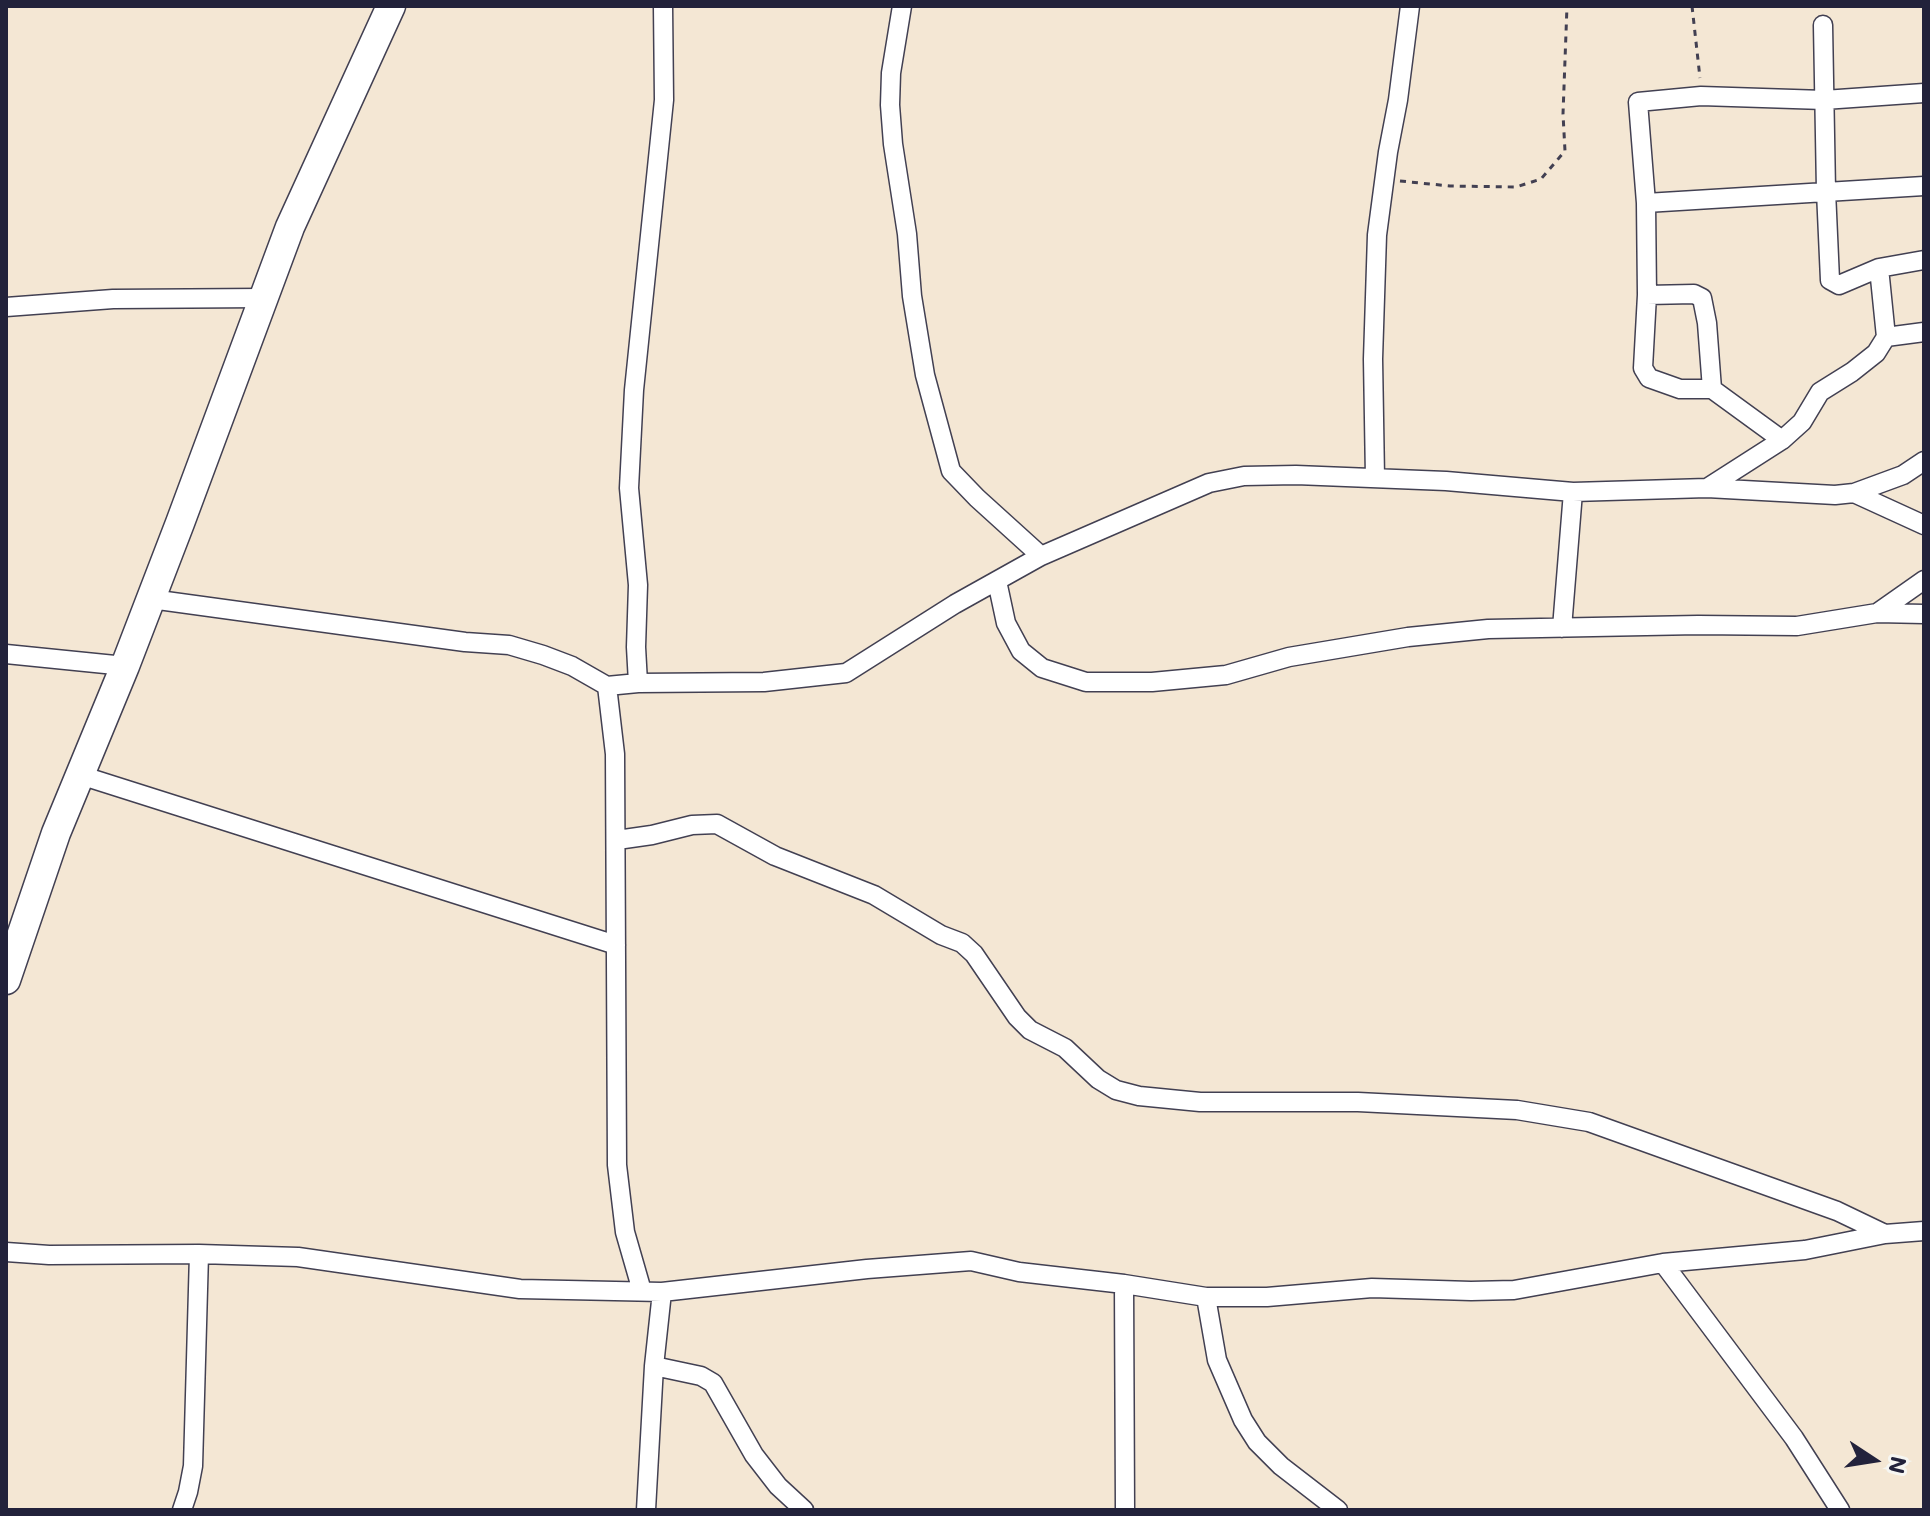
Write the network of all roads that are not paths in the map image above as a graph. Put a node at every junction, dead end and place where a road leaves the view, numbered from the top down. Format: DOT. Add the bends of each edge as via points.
graph roads {
  1 [pos="391,6"];
  2 [pos="663,6"];
  3 [pos="902,6"];
  4 [pos="1410,6"];
  5 [pos="1823,25"];
  6 [pos="1924,93"];
  7 [pos="1824,100"];
  8 [pos="1924,186"];
  9 [pos="1826,191"];
  10 [pos="1646,203"];
  11 [pos="1924,260"];
  12 [pos="1879,268"];
  13 [pos="1647,295"];
  14 [pos="264,298"];
  15 [pos="6,307"];
  16 [pos="1924,332"];
  17 [pos="1886,337"];
  18 [pos="1712,389"];
  19 [pos="1782,440"];
  20 [pos="1924,461"];
  21 [pos="1375,478"];
  22 [pos="1707,488"];
  23 [pos="1573,492"];
  24 [pos="1854,493"];
  25 [pos="1924,525"];
  26 [pos="1041,556"];
  27 [pos="1924,580"];
  28 [pos="997,581"];
  29 [pos="151,599"];
  30 [pos="1877,613"];
  31 [pos="1924,614"];
  32 [pos="1562,628"];
  33 [pos="6,654"];
  34 [pos="125,666"];
  35 [pos="638,683"];
  36 [pos="607,686"];
  37 [pos="80,775"];
  38 [pos="617,840"];
  39 [pos="616,945"];
  40 [pos="6,980"];
  41 [pos="1924,1231"];
  42 [pos="1885,1234"];
  43 [pos="6,1252"];
  44 [pos="199,1254"];
  45 [pos="1663,1263"];
  46 [pos="1124,1284"];
  47 [pos="642,1291"];
  48 [pos="662,1292"];
  49 [pos="1206,1297"];
  50 [pos="654,1366"];
  51 [pos="182,1510"];
  52 [pos="646,1510"];
  53 [pos="804,1510"];
  54 [pos="1125,1510"];
  55 [pos="1338,1510"];
  56 [pos="1840,1510"];
  1 -- 14 [label="main road" via="290,227"];
  2 -- 35 [label="street" via="664,100 629,488 638,585"];
  3 -- 26 [label="street" via="890,105 925,375 951,471"];
  4 -- 21 [label="street" via="1377,235"];
  5 -- 7 [label="street"];
  6 -- 7 [label="street"];
  7 -- 9 [label="street"];
  7 -- 10 [label="street" via="1701,96 1638,102"];
  8 -- 9 [label="street"];
  9 -- 10 [label="street"];
  9 -- 12 [label="street" via="1830,280 1839,285"];
  10 -- 13 [label="street"];
  11 -- 12 [label="street"];
  12 -- 17 [label="street"];
  13 -- 18 [label="street" via="1702,298"];
  13 -- 18 [label="street" via="1643,368 1649,378 1680,389"];
  14 -- 15 [label="street" via="113,299"];
  14 -- 29 [label="main road"];
  16 -- 17 [label="street"];
  17 -- 19 [label="street" via="1876,353 1820,392 1802,422"];
  18 -- 19 [label="street"];
  19 -- 22 [label="street"];
  20 -- 24 [label="street" via="1903,475"];
  21 -- 23 [label="street"];
  21 -- 26 [label="street" via="1244,476 1209,483"];
  22 -- 23 [label="street"];
  22 -- 24 [label="street"];
  23 -- 32 [label="street"];
  24 -- 25 [label="street"];
  26 -- 28 [label="street"];
  27 -- 30 [label="street"];
  28 -- 32 [label="street" via="1006,623 1021,651 1042,668 1086,682 1226,675 1289,657 1408,637"];
  28 -- 35 [label="street" via="846,673 764,682"];
  29 -- 34 [label="main road"];
  29 -- 36 [label="street" via="509,645 572,666"];
  30 -- 31 [label="street"];
  30 -- 32 [label="street" via="1797,626"];
  33 -- 34 [label="street"];
  34 -- 37 [label="main road"];
  35 -- 36 [label="street"];
  36 -- 38 [label="street"];
  37 -- 39 [label="street"];
  37 -- 40 [label="main road"];
  38 -- 39 [label="street"];
  38 -- 42 [label="street" via="717,824 775,856 874,895 962,943 1030,1030 1065,1048 1116,1090 1200,1102 1517,1110 1589,1122 1837,1211"];
  39 -- 47 [label="street" via="617,1165 625,1232"];
  41 -- 42 [label="street"];
  42 -- 45 [label="street" via="1805,1250"];
  43 -- 44 [label="street"];
  44 -- 47 [label="street" via="298,1257 520,1289"];
  44 -- 51 [label="street" via="193,1466"];
  45 -- 49 [label="street" via="1514,1290 1372,1288"];
  45 -- 56 [label="street" via="1794,1438"];
  46 -- 48 [label="street" via="971,1261"];
  46 -- 49 [label="street"];
  46 -- 54 [label="street"];
  47 -- 48 [label="street"];
  48 -- 50 [label="street"];
  49 -- 55 [label="street" via="1217,1360 1243,1420 1281,1466"];
  50 -- 52 [label="street"];
  50 -- 53 [label="street" via="713,1383 754,1455"];
}
